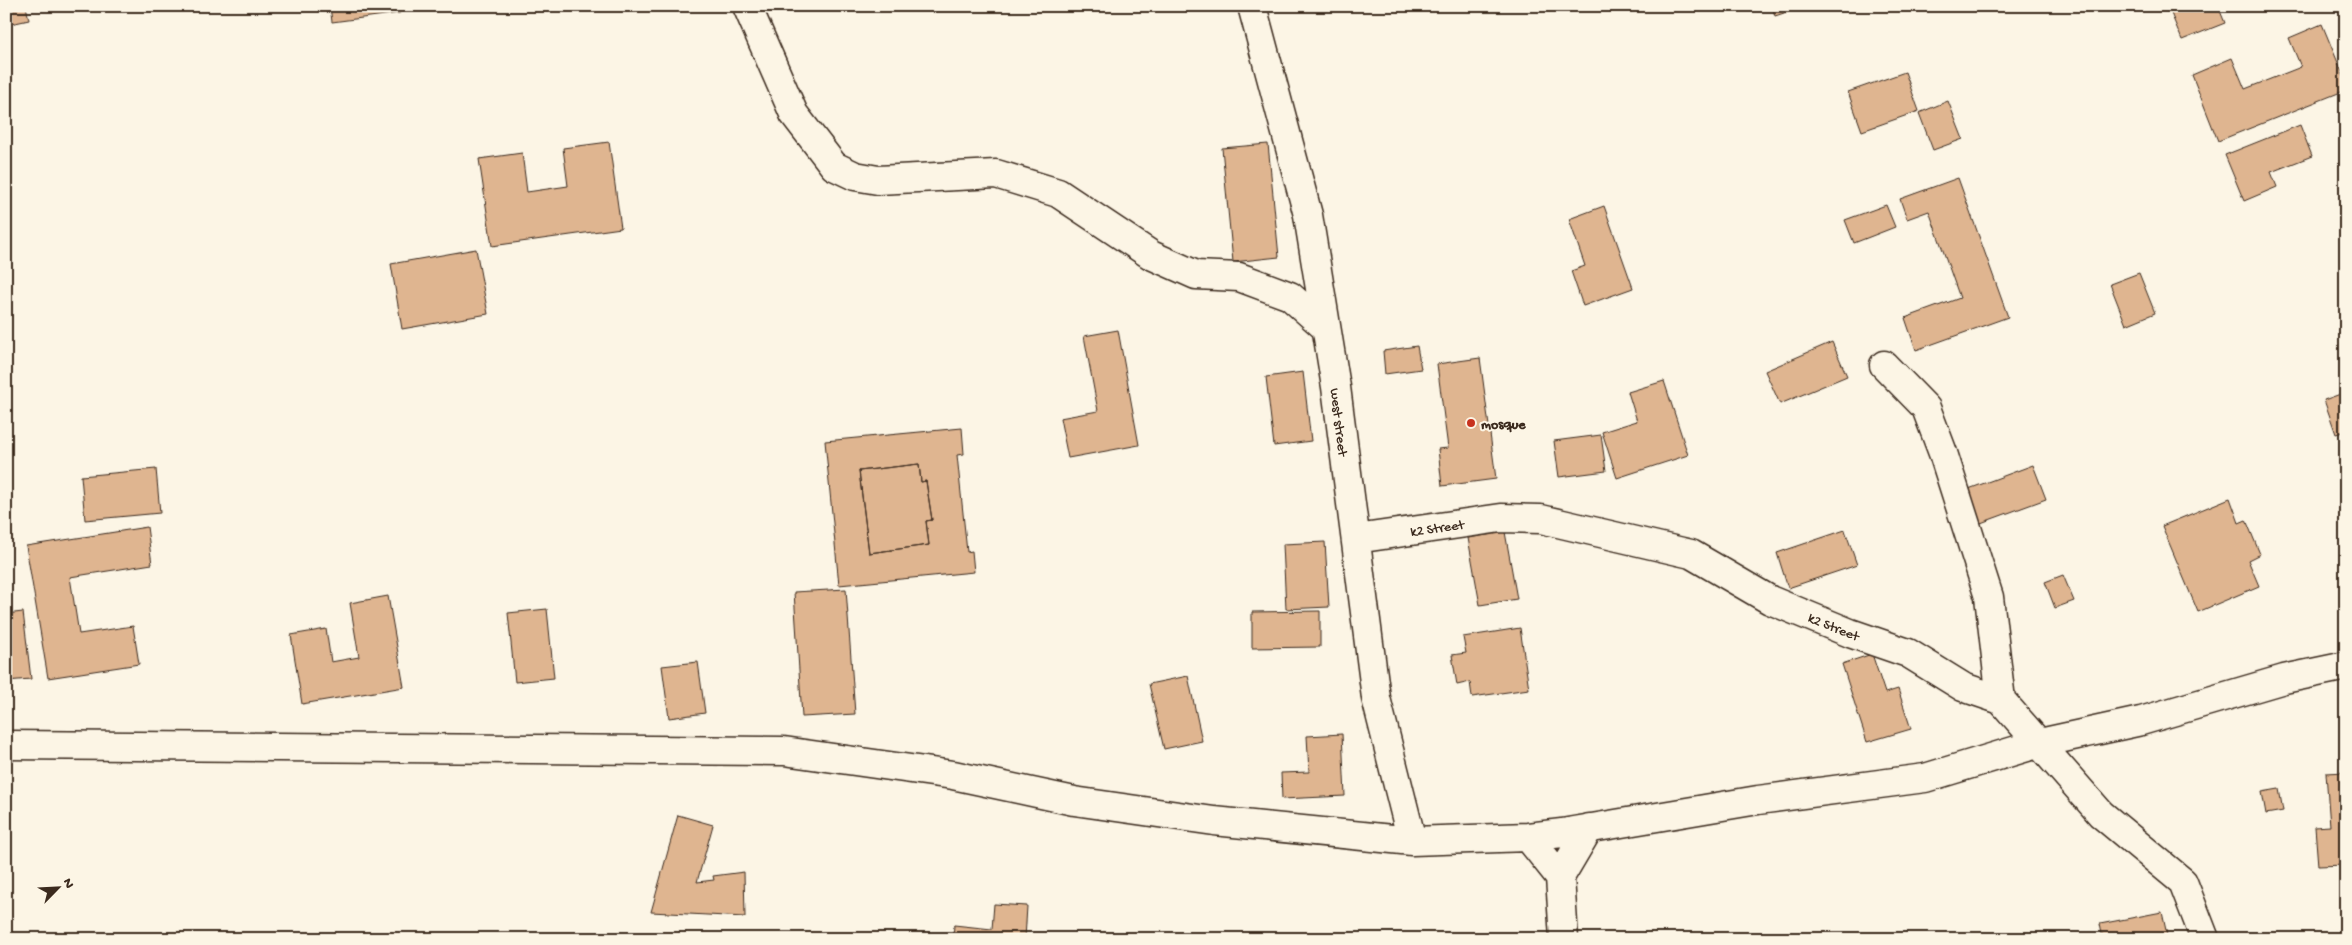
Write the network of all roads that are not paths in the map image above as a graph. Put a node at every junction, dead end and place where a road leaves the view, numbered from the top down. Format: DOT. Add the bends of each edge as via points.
graph roads {
  1 [pos="748,6"];
  2 [pos="1252,6"];
  3 [pos="1326,328"];
  4 [pos="1884,365"];
  5 [pos="1356,539"];
  6 [pos="2346,666"];
  7 [pos="2001,700"];
  8 [pos="2040,743"];
  9 [pos="6,745"];
  10 [pos="1589,828"];
  11 [pos="1528,837"];
  12 [pos="1412,841"];
  13 [pos="1560,877"];
  14 [pos="1564,939"];
  15 [pos="2205,939"];
  1 -- 3 [label="street" via="794,114 834,166 855,176 878,180 996,174 1058,193 1167,264 1196,275 1239,276 1290,296"];
  2 -- 3 [label="street, west street" via="1308,215"];
  3 -- 5 [label="street, west street"];
  4 -- 7 [label="street" via="1926,408 1943,453 1989,597"];
  5 -- 7 [label="street, k2 Street" via="1501,518 1541,519 1692,554 1770,600 1908,653 1963,687"];
  5 -- 12 [label="street, west street" via="1376,698"];
  6 -- 8 [label="street" via="2284,679 2141,721"];
  7 -- 8 [label="street, k2 Street"];
  8 -- 10 [label="street" via="1925,778 1758,800"];
  8 -- 15 [label="street, k2 Street" via="2102,814 2183,882"];
  9 -- 12 [label="street" via="784,750 953,775 1074,801 1204,820"];
  10 -- 11 [label="street"];
  10 -- 13 [label="street"];
  11 -- 12 [label="street"];
  11 -- 13 [label="street"];
  13 -- 14 [label="street"];
}
